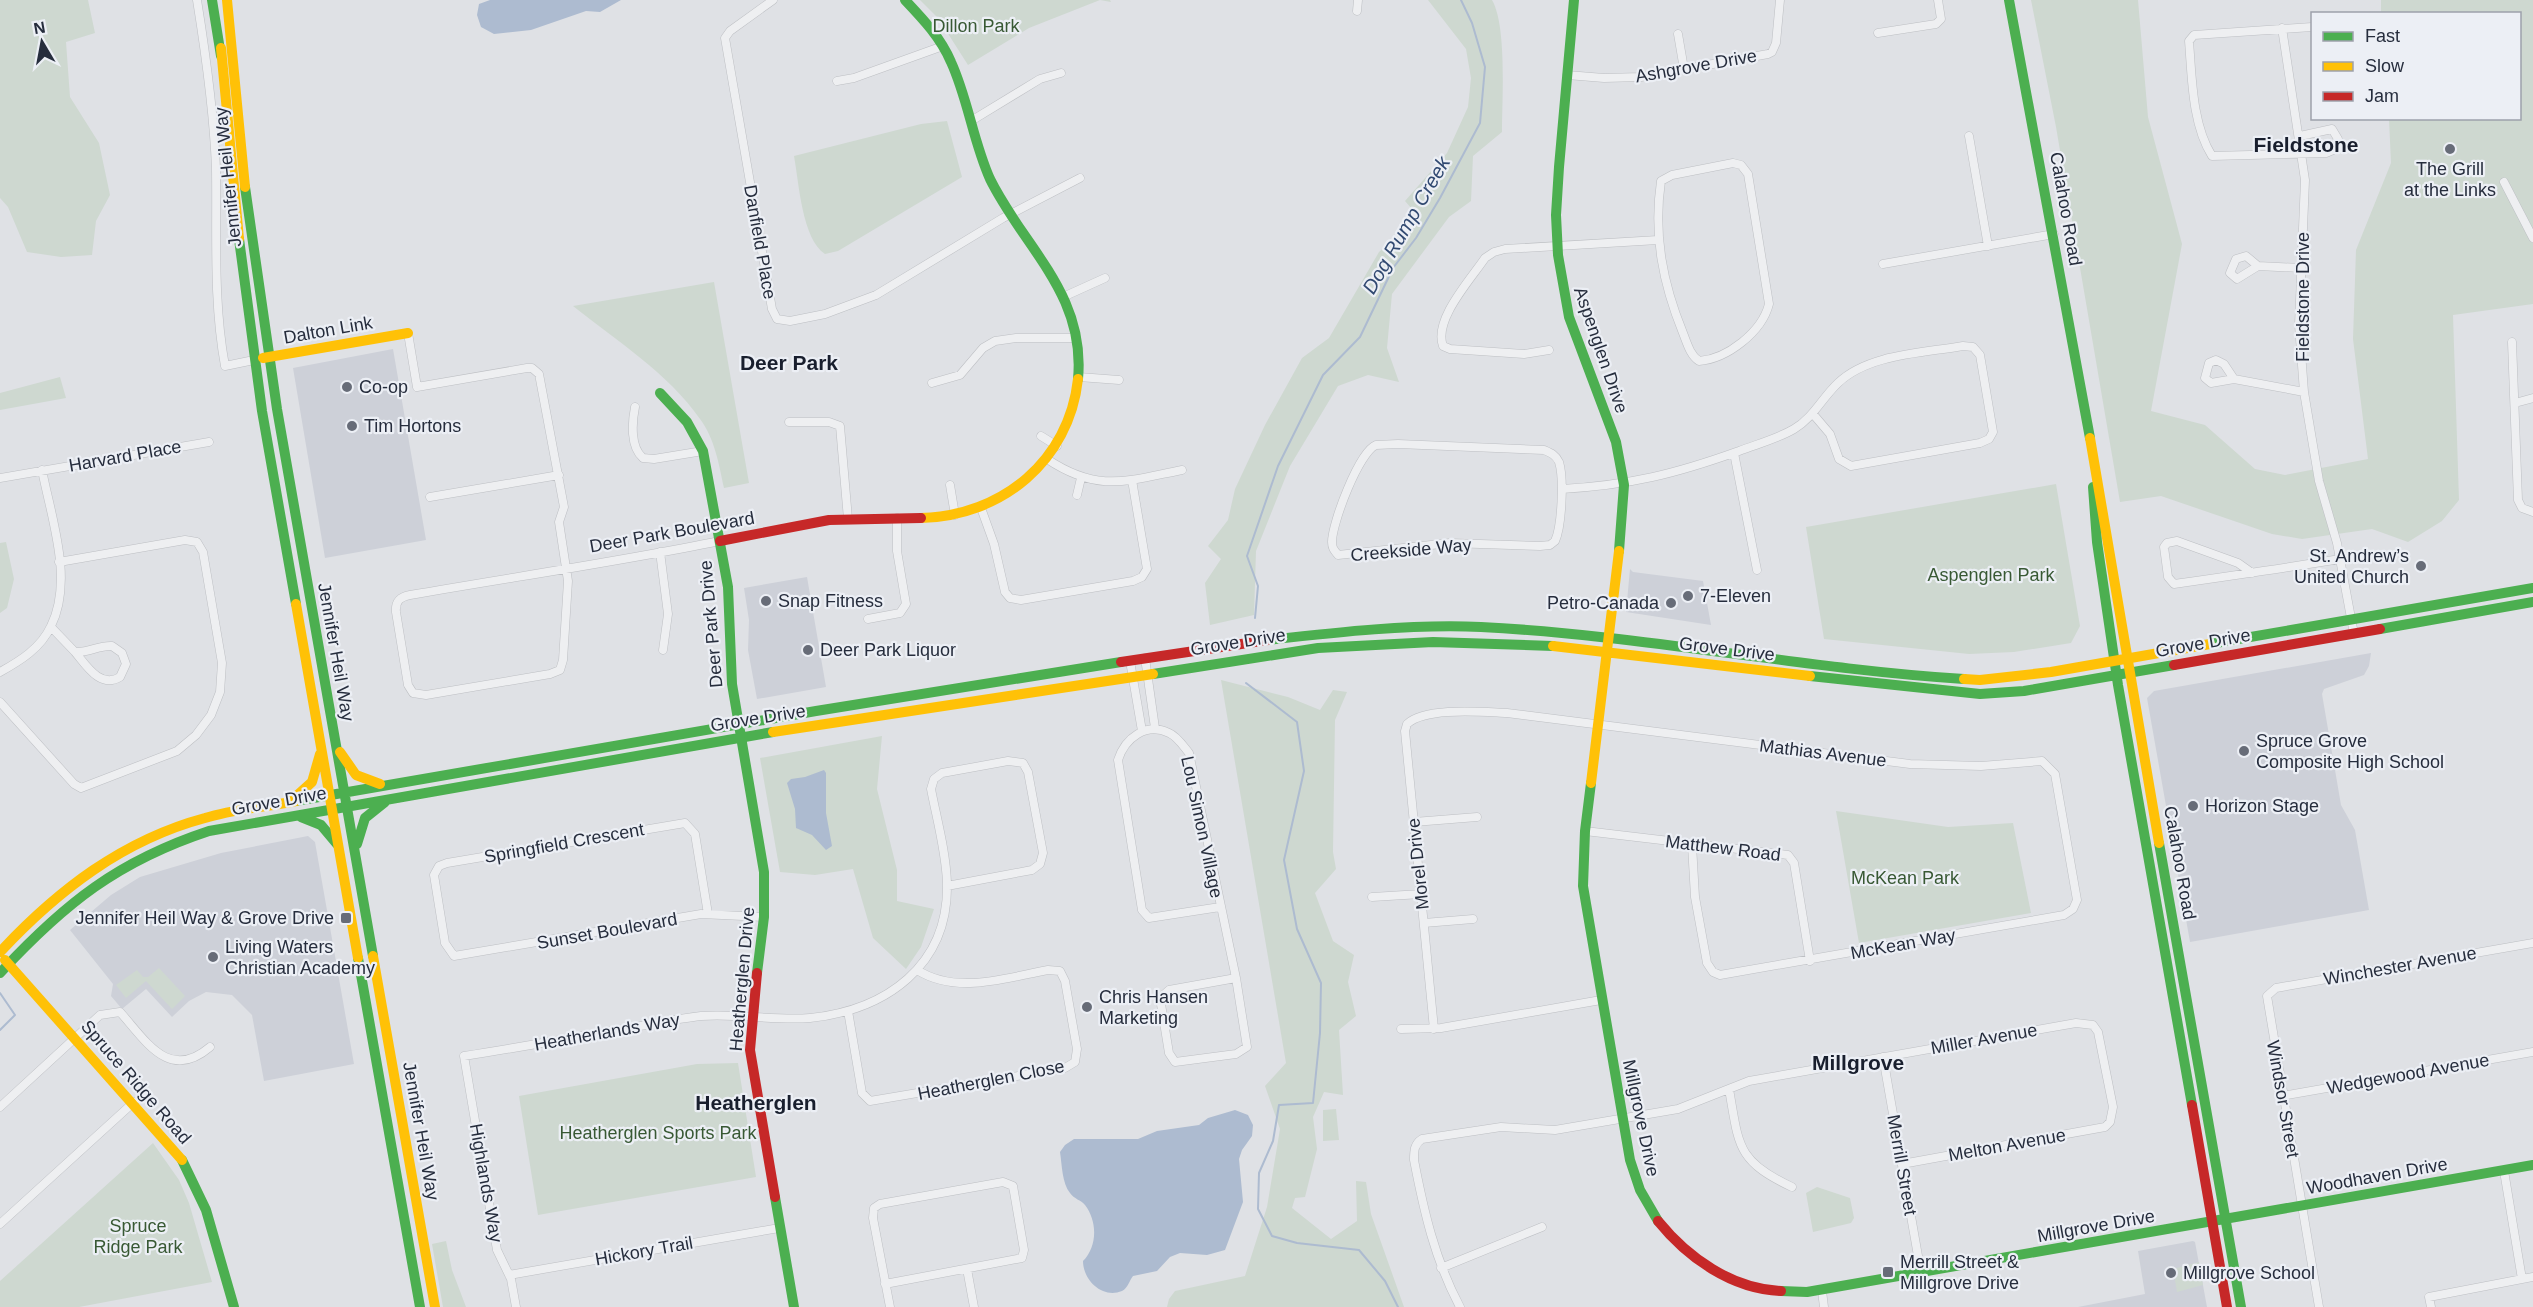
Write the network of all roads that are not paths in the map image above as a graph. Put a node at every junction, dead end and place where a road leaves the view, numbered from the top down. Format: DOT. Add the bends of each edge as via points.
graph roads {
  1 [pos="197,0"];
  2 [pos="212,0"];
  3 [pos="218,0"];
  4 [pos="227,0"];
  5 [pos="773,0"];
  6 [pos="905,0"];
  7 [pos="1358,0"];
  8 [pos="1574,0"];
  9 [pos="1780,0"];
  10 [pos="1938,0"];
  11 [pos="2008,0"];
  12 [pos="1358,11"];
  13 [pos="2311,27"];
  14 [pos="2282,28"];
  15 [pos="1878,33"];
  16 [pos="1678,34"];
  17 [pos="943,46"];
  18 [pos="221,56"];
  19 [pos="1684,69"];
  20 [pos="1061,73"];
  21 [pos="1567,75"];
  22 [pos="837,81"];
  23 [pos="971,121"];
  24 [pos="1969,136"];
  25 [pos="2300,136"];
  26 [pos="2303,152"];
  27 [pos="1080,178"];
  28 [pos="2504,182"];
  29 [pos="1011,214"];
  30 [pos="2054,234"];
  31 [pos="2533,237"];
  32 [pos="1658,240"];
  33 [pos="1988,246"];
  34 [pos="1558,247"];
  35 [pos="1883,264"];
  36 [pos="2258,266"];
  37 [pos="2301,268"];
  38 [pos="1105,278"];
  39 [pos="1063,297"];
  40 [pos="408,333"];
  41 [pos="1076,338"];
  42 [pos="2512,342"];
  43 [pos="1549,350"];
  44 [pos="269,357"];
  45 [pos="254,360"];
  46 [pos="1079,377"];
  47 [pos="2234,379"];
  48 [pos="1119,380"];
  49 [pos="932,382"];
  50 [pos="2304,392"];
  51 [pos="660,393"];
  52 [pos="2533,398"];
  53 [pos="2515,403"];
  54 [pos="635,407"];
  55 [pos="1813,414"];
  56 [pos="789,422"];
  57 [pos="1041,436"];
  58 [pos="209,442"];
  59 [pos="1057,446"];
  60 [pos="703,452"];
  61 [pos="1734,453"];
  62 [pos="1047,459"];
  63 [pos="42,470"];
  64 [pos="1182,470"];
  65 [pos="559,475"];
  66 [pos="0,478"];
  67 [pos="1081,478"];
  68 [pos="1131,480"];
  69 [pos="950,485"];
  70 [pos="1624,485"];
  71 [pos="1562,489"];
  72 [pos="1077,495"];
  73 [pos="430,497"];
  74 [pos="981,508"];
  75 [pos="2533,512"];
  76 [pos="955,515"];
  77 [pos="897,518"];
  78 [pos="848,519"];
  79 [pos="720,541"];
  80 [pos="660,552"];
  81 [pos="2340,559"];
  82 [pos="60,562"];
  83 [pos="567,568"];
  84 [pos="1757,570"];
  85 [pos="2252,573"];
  86 [pos="2533,588"];
  87 [pos="2533,602"];
  88 [pos="868,619"];
  89 [pos="2351,620"];
  90 [pos="51,627"];
  91 [pos="2354,634"];
  92 [pos="1609,638"];
  93 [pos="663,650"];
  94 [pos="75,652"];
  95 [pos="1607,652"];
  96 [pos="1144,658"];
  97 [pos="2121,660"];
  98 [pos="1130,661"];
  99 [pos="0,672"];
  100 [pos="1147,673"];
  101 [pos="2129,673"];
  102 [pos="1132,675"];
  103 [pos="2117,675"];
  104 [pos="0,702"];
  105 [pos="739,724"];
  106 [pos="1598,725"];
  107 [pos="1155,728"];
  108 [pos="1142,731"];
  109 [pos="741,737"];
  110 [pos="335,742"];
  111 [pos="321,745"];
  112 [pos="2048,764"];
  113 [pos="386,785"];
  114 [pos="344,792"];
  115 [pos="330,794"];
  116 [pos="390,799"];
  117 [pos="289,802"];
  118 [pos="347,806"];
  119 [pos="333,809"];
  120 [pos="295,816"];
  121 [pos="1477,817"];
  122 [pos="1414,822"];
  123 [pos="1585,831"];
  124 [pos="1692,845"];
  125 [pos="340,848"];
  126 [pos="356,856"];
  127 [pos="947,886"];
  128 [pos="1421,894"];
  129 [pos="1372,897"];
  130 [pos="1220,906"];
  131 [pos="708,914"];
  132 [pos="764,917"];
  133 [pos="1473,919"];
  134 [pos="1424,923"];
  135 [pos="2533,943"];
  136 [pos="3,953"];
  137 [pos="451,954"];
  138 [pos="1810,961"];
  139 [pos="917,970"];
  140 [pos="0,973"];
  141 [pos="1236,978"];
  142 [pos="2269,993"];
  143 [pos="1601,1000"];
  144 [pos="848,1011"];
  145 [pos="751,1016"];
  146 [pos="1401,1029"];
  147 [pos="1434,1029"];
  148 [pos="76,1038"];
  149 [pos="210,1047"];
  150 [pos="2533,1052"];
  151 [pos="464,1056"];
  152 [pos="1883,1058"];
  153 [pos="1729,1089"];
  154 [pos="2282,1096"];
  155 [pos="134,1102"];
  156 [pos="0,1107"];
  157 [pos="1622,1119"];
  158 [pos="2110,1122"];
  159 [pos="1902,1164"];
  160 [pos="2533,1165"];
  161 [pos="2504,1170"];
  162 [pos="1792,1186"];
  163 [pos="2302,1206"];
  164 [pos="2227,1220"];
  165 [pos="2212,1222"];
  166 [pos="0,1224"];
  167 [pos="1542,1227"];
  168 [pos="779,1228"];
  169 [pos="1441,1268"];
  170 [pos="968,1269"];
  171 [pos="1921,1273"];
  172 [pos="509,1275"];
  173 [pos="2533,1277"];
  174 [pos="2522,1279"];
  175 [pos="885,1284"];
  176 [pos="1822,1291"];
  177 [pos="234,1307"];
  178 [pos="420,1307"];
  179 [pos="435,1307"];
  180 [pos="516,1307"];
  181 [pos="794,1307"];
  182 [pos="890,1307"];
  183 [pos="974,1307"];
  184 [pos="1460,1307"];
  185 [pos="1824,1307"];
  186 [pos="2227,1307"];
  187 [pos="2241,1307"];
  188 [pos="2319,1307"];
  189 [pos="2431,1307"];
  1 -- 45 [label="street, Jennifer Heil Way" via="211,98 216,166 217,310 225,366"];
  2 -- 18 [label="main road"];
  3 -- 18 [label="main road, Jennifer Heil Way"];
  4 -- 44 [label="main road, Jennifer Heil Way" via="243,171"];
  5 -- 29 [label="street, Danfield Place" via="730,31 725,41 772,309 777,319 790,321 825,314 876,295"];
  6 -- 17 [label="main road, Deer Park Boulevard"];
  7 -- 12 [label="street"];
  8 -- 21 [label="main road, Aspenglen Drive"];
  9 -- 19 [label="street, Ashgrove Drive" via="1773,52"];
  10 -- 15 [label="street" via="1941,19 1936,24"];
  11 -- 30 [label="main road, Calahoo Road"];
  13 -- 14 [label="street"];
  14 -- 25 [label="street, Fieldstone Drive"];
  14 -- 26 [label="street" via="2194,34 2189,41 2193,85 2203,142 2212,156"];
  16 -- 19 [label="street"];
  17 -- 22 [label="street"];
  17 -- 23 [label="main road, Deer Park Boulevard" via="956,72"];
  18 -- 45 [label="main road, Jennifer Heil Way" via="235,213"];
  19 -- 21 [label="street, Ashgrove Drive" via="1630,78"];
  20 -- 23 [label="street" via="1040,79"];
  21 -- 34 [label="main road, Aspenglen Drive" via="1558,167"];
  23 -- 29 [label="main road, Deer Park Boulevard" via="985,167"];
  24 -- 33 [label="street"];
  25 -- 26 [label="street, Fieldstone Drive"];
  25 -- 26 [label="street" via="2332,129 2338,140 2334,150 2326,153"];
  26 -- 37 [label="street, Fieldstone Drive"];
  27 -- 29 [label="street"];
  28 -- 31 [label="street"];
  29 -- 39 [label="main road, Deer Park Boulevard"];
  30 -- 33 [label="street"];
  30 -- 97 [label="main road, Calahoo Road" via="2087,424 2097,542"];
  32 -- 32 [label="street" via="1666,286 1693,356 1702,361 1739,344 1761,321 1769,304 1745,167 1733,163 1663,178"];
  32 -- 34 [label="street"];
  33 -- 35 [label="street"];
  34 -- 43 [label="street" via="1504,249 1490,254 1453,303 1442,328 1441,341 1450,349 1524,354"];
  34 -- 70 [label="main road, Aspenglen Drive" via="1569,317 1616,442"];
  36 -- 37 [label="street"];
  37 -- 50 [label="street, Fieldstone Drive" via="2299,325"];
  38 -- 39 [label="street"];
  39 -- 41 [label="main road, Deer Park Boulevard"];
  40 -- 44 [label="main road, Dalton Link"];
  40 -- 65 [label="street" via="417,387 527,368 536,370"];
  41 -- 46 [label="main road, Deer Park Boulevard"];
  41 -- 49 [label="street" via="994,341 960,375"];
  42 -- 53 [label="street"];
  44 -- 45 [label="main road, Dalton Link"];
  44 -- 110 [label="main road, Jennifer Heil Way"];
  45 -- 111 [label="main road, Jennifer Heil Way"];
  46 -- 48 [label="street"];
  46 -- 59 [label="main road, Deer Park Boulevard" via="1069,421"];
  47 -- 50 [label="street"];
  50 -- 81 [label="street, Fieldstone Drive" via="2319,481"];
  51 -- 60 [label="main road, Deer Park Drive" via="687,422"];
  52 -- 53 [label="street"];
  53 -- 75 [label="street" via="2518,500 2522,508"];
  54 -- 60 [label="street" via="636,449 643,458"];
  55 -- 55 [label="street" via="1830,434 1839,459 1851,466 1980,443 1993,432 1980,355 1968,346 1858,369 1838,383"];
  55 -- 61 [label="street" via="1786,434"];
  56 -- 78 [label="street" via="829,422 840,426"];
  57 -- 59 [label="street"];
  58 -- 63 [label="street, Harvard Place"];
  59 -- 62 [label="main road, Deer Park Boulevard"];
  60 -- 79 [label="main road, Deer Park Drive"];
  61 -- 70 [label="street"];
  61 -- 84 [label="street"];
  62 -- 67 [label="street"];
  62 -- 74 [label="main road, Deer Park Boulevard" via="1019,486"];
  63 -- 66 [label="street, Harvard Place"];
  63 -- 82 [label="street"];
  64 -- 68 [label="street"];
  65 -- 73 [label="street"];
  65 -- 83 [label="street" via="564,507 559,522"];
  67 -- 68 [label="street"];
  67 -- 72 [label="street"];
  68 -- 74 [label="street" via="1147,569 1133,581 1021,600 1010,598"];
  69 -- 76 [label="street"];
  70 -- 71 [label="street"];
  70 -- 92 [label="main road, Aspenglen Drive"];
  71 -- 71 [label="street, Creekside Way" via="1558,461 1545,450 1376,445 1364,456 1340,510 1332,546 1343,556 1450,543 1550,545 1557,537"];
  74 -- 76 [label="main road, Deer Park Boulevard"];
  76 -- 77 [label="main road, Deer Park Boulevard"];
  77 -- 78 [label="main road, Deer Park Boulevard"];
  77 -- 88 [label="street" via="897,551 906,604 900,613"];
  78 -- 79 [label="main road, Deer Park Boulevard"];
  79 -- 80 [label="street, Deer Park Boulevard"];
  79 -- 105 [label="main road, Deer Park Drive" via="728,587 732,684"];
  80 -- 83 [label="street, Deer Park Boulevard"];
  80 -- 93 [label="street" via="668,614"];
  81 -- 85 [label="street"];
  81 -- 89 [label="street, Fieldstone Drive"];
  82 -- 90 [label="street" via="58,605"];
  82 -- 104 [label="street" via="185,540 197,542 203,552 222,663 217,704 196,735 177,751 81,788"];
  83 -- 83 [label="street, Deer Park Boulevard" via="560,670 418,695 408,685 396,612 398,601 410,595"];
  85 -- 85 [label="street" via="2174,584 2168,577 2164,547 2177,541 2238,563"];
  86 -- 89 [label="main road, Grove Drive"];
  87 -- 91 [label="main road, Grove Drive"];
  89 -- 91 [label="street, Fieldstone Drive"];
  89 -- 97 [label="main road, Grove Drive"];
  90 -- 94 [label="street"];
  90 -- 99 [label="street" via="28,654"];
  91 -- 101 [label="main road, Grove Drive"];
  92 -- 95 [label="main road, Aspenglen Drive"];
  92 -- 96 [label="main road, Grove Drive" via="1518,628 1371,628"];
  92 -- 97 [label="main road, Grove Drive" via="1956,679 2022,676"];
  94 -- 94 [label="street" via="98,678 116,680 125,671 125,658 112,646"];
  95 -- 100 [label="main road, Grove Drive" via="1507,643 1371,644 1282,651"];
  95 -- 103 [label="main road, Grove Drive" via="1956,693 2024,691"];
  95 -- 106 [label="main road, Millgrove Drive"];
  96 -- 98 [label="main road, Grove Drive"];
  96 -- 100 [label="street"];
  97 -- 101 [label="main road, Calahoo Road"];
  97 -- 103 [label="main road, Calahoo Road"];
  98 -- 102 [label="street"];
  98 -- 105 [label="main road, Grove Drive"];
  100 -- 102 [label="main road, Grove Drive"];
  100 -- 107 [label="street"];
  101 -- 103 [label="main road, Grove Drive"];
  101 -- 164 [label="main road, Calahoo Road"];
  102 -- 108 [label="street"];
  102 -- 109 [label="main road, Grove Drive"];
  103 -- 165 [label="main road, Calahoo Road"];
  105 -- 109 [label="main road, Heatherglen Drive"];
  105 -- 113 [label="main road, Grove Drive"];
  106 -- 112 [label="street, Mathias Avenue" via="1910,764 1981,766 2038,760"];
  106 -- 122 [label="street, Morel Drive" via="1478,712 1416,718 1407,724 1406,731"];
  106 -- 123 [label="main road, Millgrove Drive"];
  107 -- 108 [label="street"];
  107 -- 130 [label="street, Lou Simon Village" via="1172,734 1190,753"];
  108 -- 130 [label="street, Lou Simon Village" via="1123,746 1118,760 1142,910 1149,918"];
  109 -- 116 [label="main road, Grove Drive"];
  109 -- 132 [label="main road, Heatherglen Drive" via="764,861"];
  110 -- 113 [label="main road" via="356,775"];
  110 -- 114 [label="main road, Jennifer Heil Way"];
  111 -- 115 [label="main road, Jennifer Heil Way"];
  111 -- 117 [label="main road" via="312,782"];
  112 -- 138 [label="street, McKean Way" via="2055,774 2076,895 2076,905 2070,913"];
  113 -- 114 [label="main road, Grove Drive"];
  114 -- 115 [label="main road, Grove Drive"];
  114 -- 118 [label="main road, Jennifer Heil Way"];
  115 -- 117 [label="main road, Grove Drive"];
  115 -- 119 [label="main road, Jennifer Heil Way"];
  116 -- 118 [label="main road, Grove Drive"];
  116 -- 126 [label="main road" via="365,818 358,833"];
  117 -- 136 [label="main road, Grove Drive" via="207,817 128,846 53,897"];
  118 -- 119 [label="main road, Grove Drive"];
  118 -- 126 [label="main road, Jennifer Heil Way"];
  119 -- 120 [label="main road, Grove Drive"];
  119 -- 125 [label="main road, Jennifer Heil Way"];
  120 -- 125 [label="main road" via="321,825"];
  120 -- 136 [label="main road, Grove Drive" via="209,831 135,858 87,888"];
  121 -- 122 [label="street"];
  122 -- 128 [label="street, Morel Drive"];
  123 -- 124 [label="street, Matthew Road"];
  123 -- 143 [label="main road, Millgrove Drive" via="1585,905"];
  124 -- 138 [label="street, Matthew Road" via="1783,854 1792,859"];
  124 -- 138 [label="street, McKean Way" via="1695,897 1707,963 1713,972 1728,975"];
  125 -- 178 [label="main road, Jennifer Heil Way"];
  126 -- 179 [label="main road, Jennifer Heil Way"];
  127 -- 127 [label="street" via="1032,870 1040,864 1041,841 1023,763 1008,761 942,773 934,779 931,789"];
  127 -- 139 [label="street" via="940,930"];
  128 -- 129 [label="street"];
  128 -- 134 [label="street, Morel Drive"];
  130 -- 141 [label="street, Lou Simon Village"];
  131 -- 132 [label="street, Sunset Boulevard"];
  131 -- 137 [label="street, Sunset Boulevard" via="465,956"];
  131 -- 137 [label="street, Springfield Crescent" via="695,834 689,825 679,822 439,866 434,878"];
  132 -- 145 [label="main road, Heatherglen Drive"];
  133 -- 134 [label="street"];
  134 -- 147 [label="street, Morel Drive"];
  135 -- 142 [label="street, Winchester Avenue" via="2276,988"];
  136 -- 140 [label="main road, Grove Drive"];
  136 -- 148 [label="main road, Spruce Ridge Road"];
  139 -- 144 [label="street, Heatherlands Way" via="884,996"];
  139 -- 144 [label="street, Heatherglen Close" via="938,980 964,984 1060,971 1077,1049 1075,1062 1065,1068 870,1101 862,1093"];
  141 -- 141 [label="street, Lou Simon Village" via="1169,990 1160,998 1169,1053 1175,1062 1236,1054 1247,1047"];
  142 -- 154 [label="street, Windsor Street" via="2266,1004"];
  143 -- 147 [label="street"];
  143 -- 157 [label="main road, Millgrove Drive"];
  144 -- 145 [label="street, Heatherlands Way" via="803,1018"];
  145 -- 151 [label="street, Heatherlands Way" via="692,1017"];
  145 -- 168 [label="main road, Heatherglen Drive" via="753,1073"];
  146 -- 147 [label="street"];
  148 -- 149 [label="street" via="100,1016 120,1012 156,1054 171,1061 198,1057"];
  148 -- 155 [label="main road, Spruce Ridge Road"];
  148 -- 156 [label="street"];
  150 -- 154 [label="street, Wedgewood Avenue"];
  151 -- 172 [label="street, Highlands Way" via="497,1250"];
  152 -- 153 [label="street, Miller Avenue" via="1749,1081"];
  152 -- 158 [label="street, Miller Avenue" via="2076,1023 2093,1025 2101,1040 2109,1084 2113,1107"];
  152 -- 159 [label="street, Merrill Street"];
  153 -- 157 [label="street, Miller Avenue" via="1688,1107"];
  153 -- 162 [label="street" via="1746,1156 1768,1176"];
  154 -- 163 [label="street, Windsor Street"];
  155 -- 166 [label="street"];
  155 -- 177 [label="main road, Spruce Ridge Road" via="172,1145 195,1185"];
  157 -- 169 [label="street, Miller Avenue" via="1555,1130 1491,1128 1418,1142 1414,1160 1425,1220"];
  157 -- 176 [label="main road, Millgrove Drive" via="1644,1200 1684,1252 1742,1284 1774,1292"];
  158 -- 159 [label="street, Melton Avenue" via="2096,1129"];
  159 -- 171 [label="street, Merrill Street"];
  160 -- 161 [label="main road, Woodhaven Drive"];
  161 -- 163 [label="main road, Woodhaven Drive"];
  161 -- 174 [label="street"];
  163 -- 164 [label="main road, Woodhaven Drive"];
  163 -- 188 [label="street, Windsor Street"];
  164 -- 165 [label="main road, Woodhaven Drive"];
  164 -- 187 [label="main road, Calahoo Road"];
  165 -- 171 [label="main road, Millgrove Drive"];
  165 -- 186 [label="main road, Calahoo Road"];
  167 -- 169 [label="street"];
  168 -- 172 [label="street, Hickory Trail"];
  168 -- 181 [label="main road, Heatherglen Drive"];
  169 -- 184 [label="street"];
  170 -- 175 [label="street"];
  170 -- 175 [label="street" via="1015,1261 1024,1254 1011,1183 877,1205 873,1218"];
  170 -- 183 [label="street"];
  171 -- 176 [label="main road, Millgrove Drive"];
  172 -- 180 [label="street, Highlands Way"];
  173 -- 174 [label="street"];
  174 -- 189 [label="street" via="2429,1297"];
  175 -- 182 [label="street"];
  176 -- 185 [label="street"];
}
